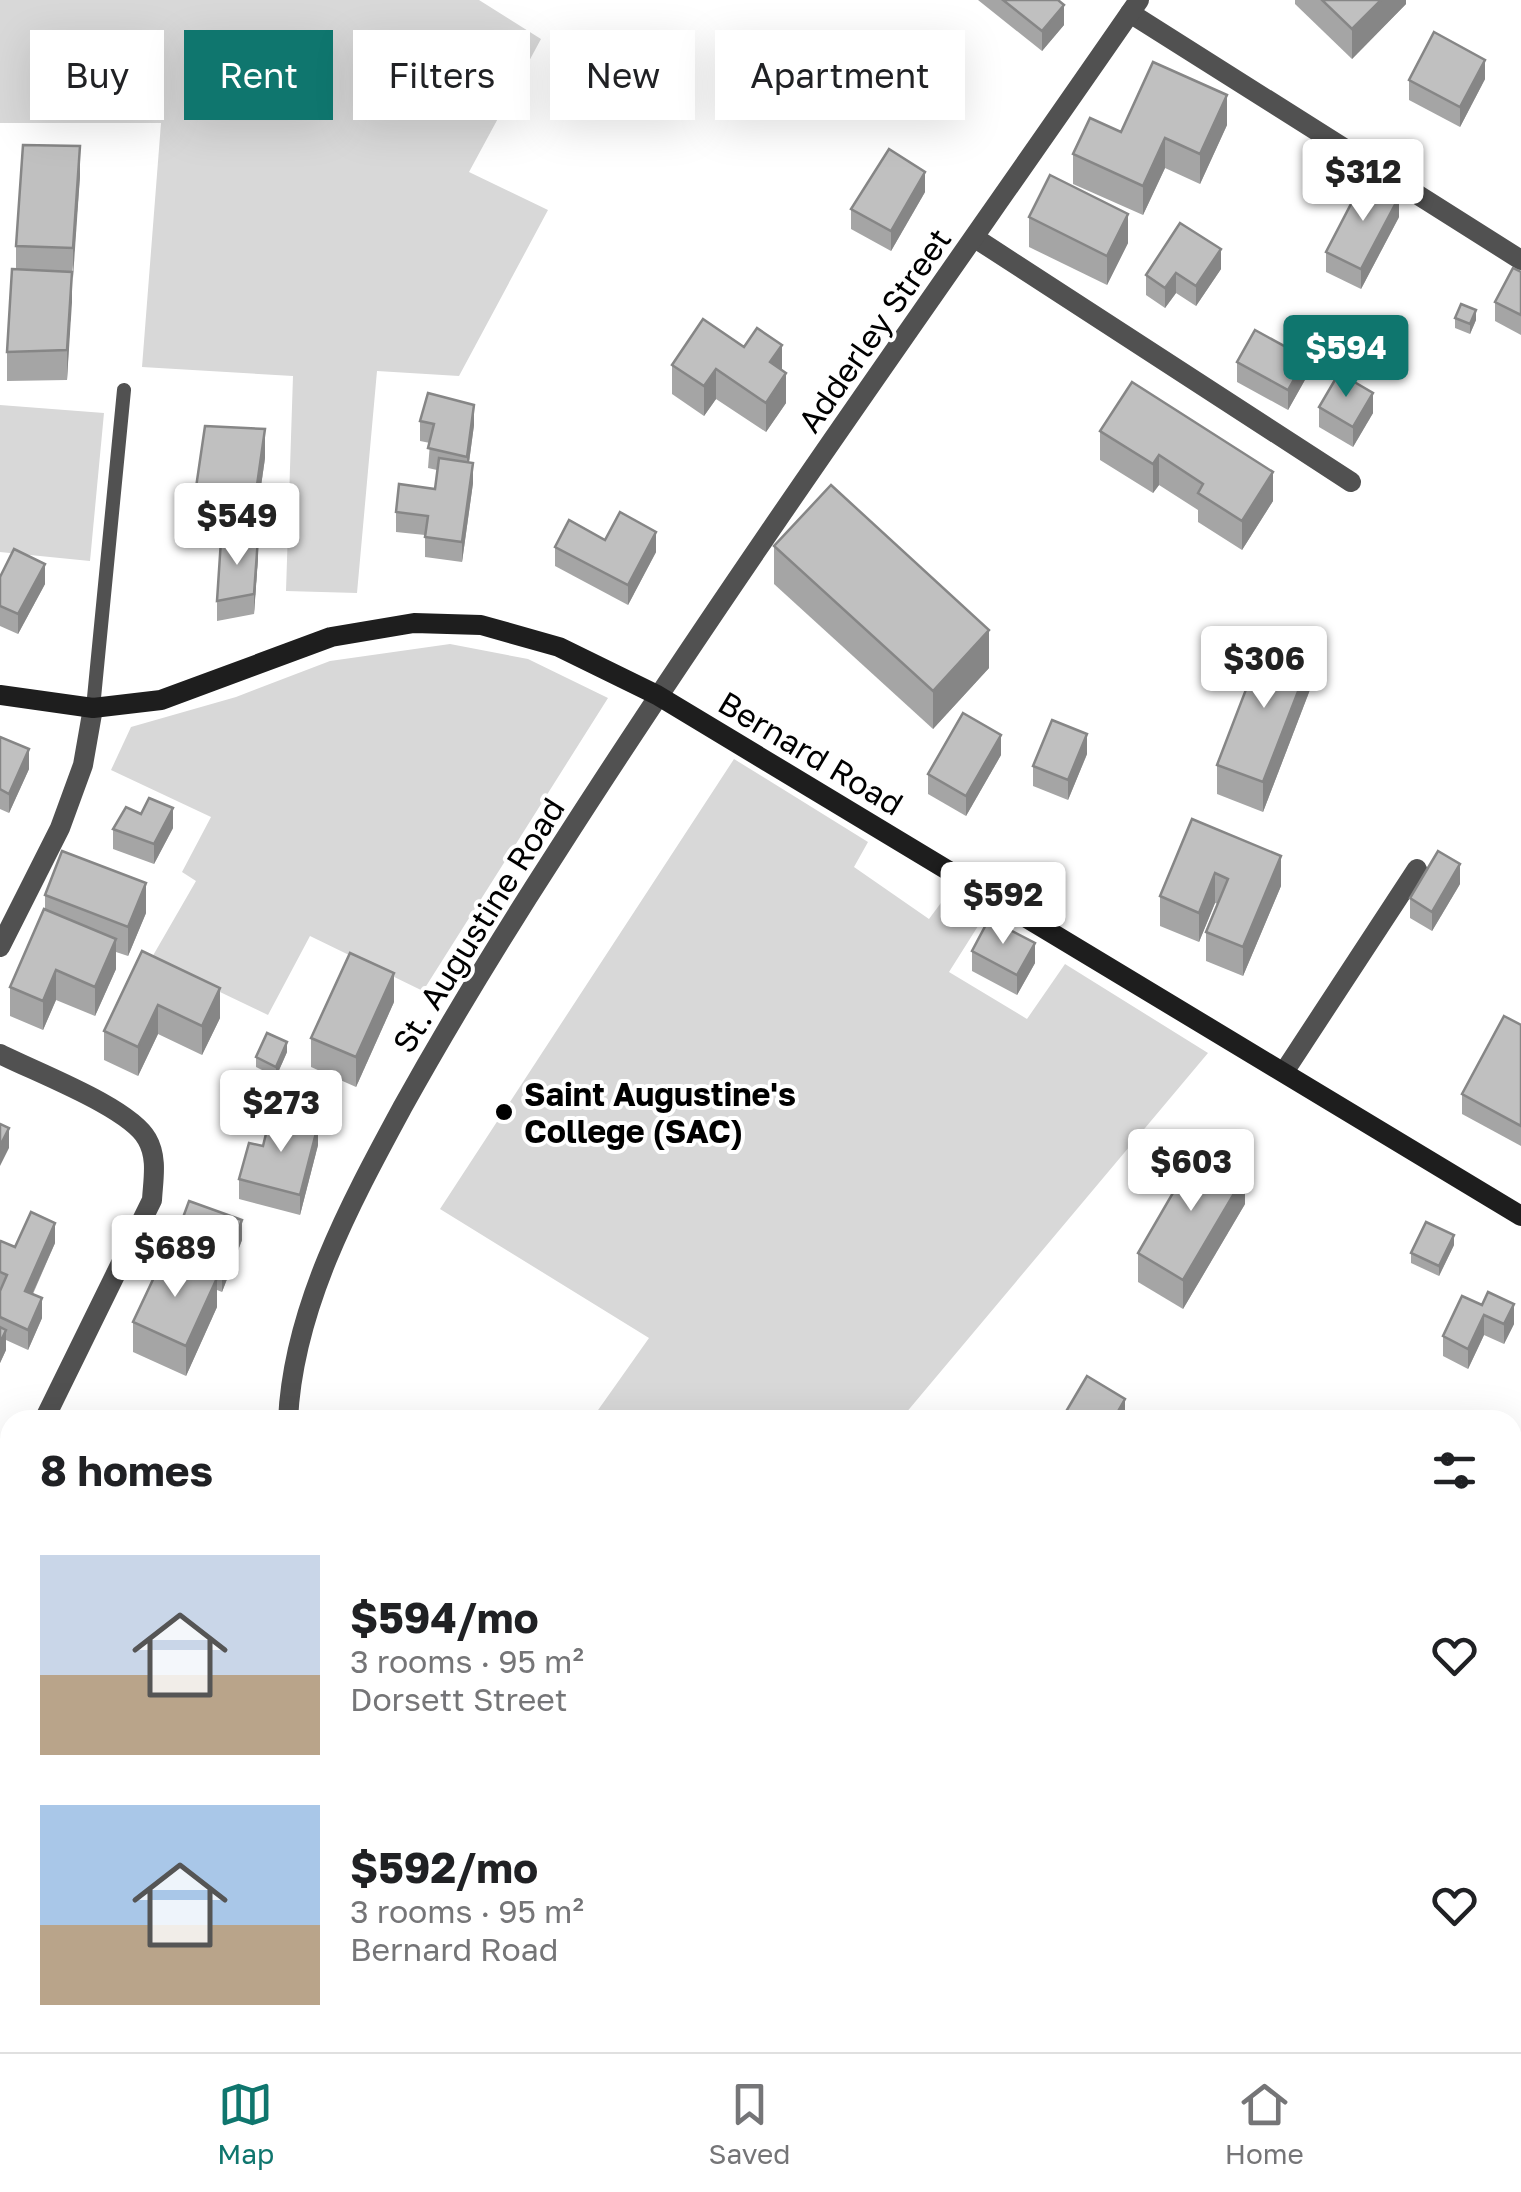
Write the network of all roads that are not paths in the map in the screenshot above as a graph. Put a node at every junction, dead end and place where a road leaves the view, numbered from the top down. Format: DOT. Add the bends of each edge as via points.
graph roads {
  1 [pos="1135,7"];
  2 [pos="975,238"];
  3 [pos="1521,260"];
  4 [pos="124,390"];
  5 [pos="1351,482"];
  6 [pos="0,695"];
  7 [pos="657,695"];
  8 [pos="92,708"];
  9 [pos="1417,869"];
  10 [pos="0,948"];
  11 [pos="0,1054"];
  12 [pos="1284,1072"];
  13 [pos="1521,1216"];
  14 [pos="49,1410"];
  15 [pos="289,1410"];
  1 -- 2 [label="street, Adderley Street"];
  1 -- 3 [label="street"];
  2 -- 5 [label="street"];
  2 -- 7 [label="street, Adderley Street"];
  4 -- 8 [label="lane"];
  6 -- 8 [label="main road, Bernard Road"];
  7 -- 8 [label="main road, Bernard Road" via="558,647 481,625 414,623 331,637 161,700"];
  7 -- 12 [label="main road, Bernard Road"];
  7 -- 15 [label="street, St. Augustine Road" via="464,996 362,1181 311,1302"];
  8 -- 10 [label="street" via="83,765 60,828"];
  9 -- 12 [label="street"];
  11 -- 14 [label="street" via="128,1117 148,1139 155,1161 152,1200"];
  12 -- 13 [label="main road, Bernard Road"];
}
